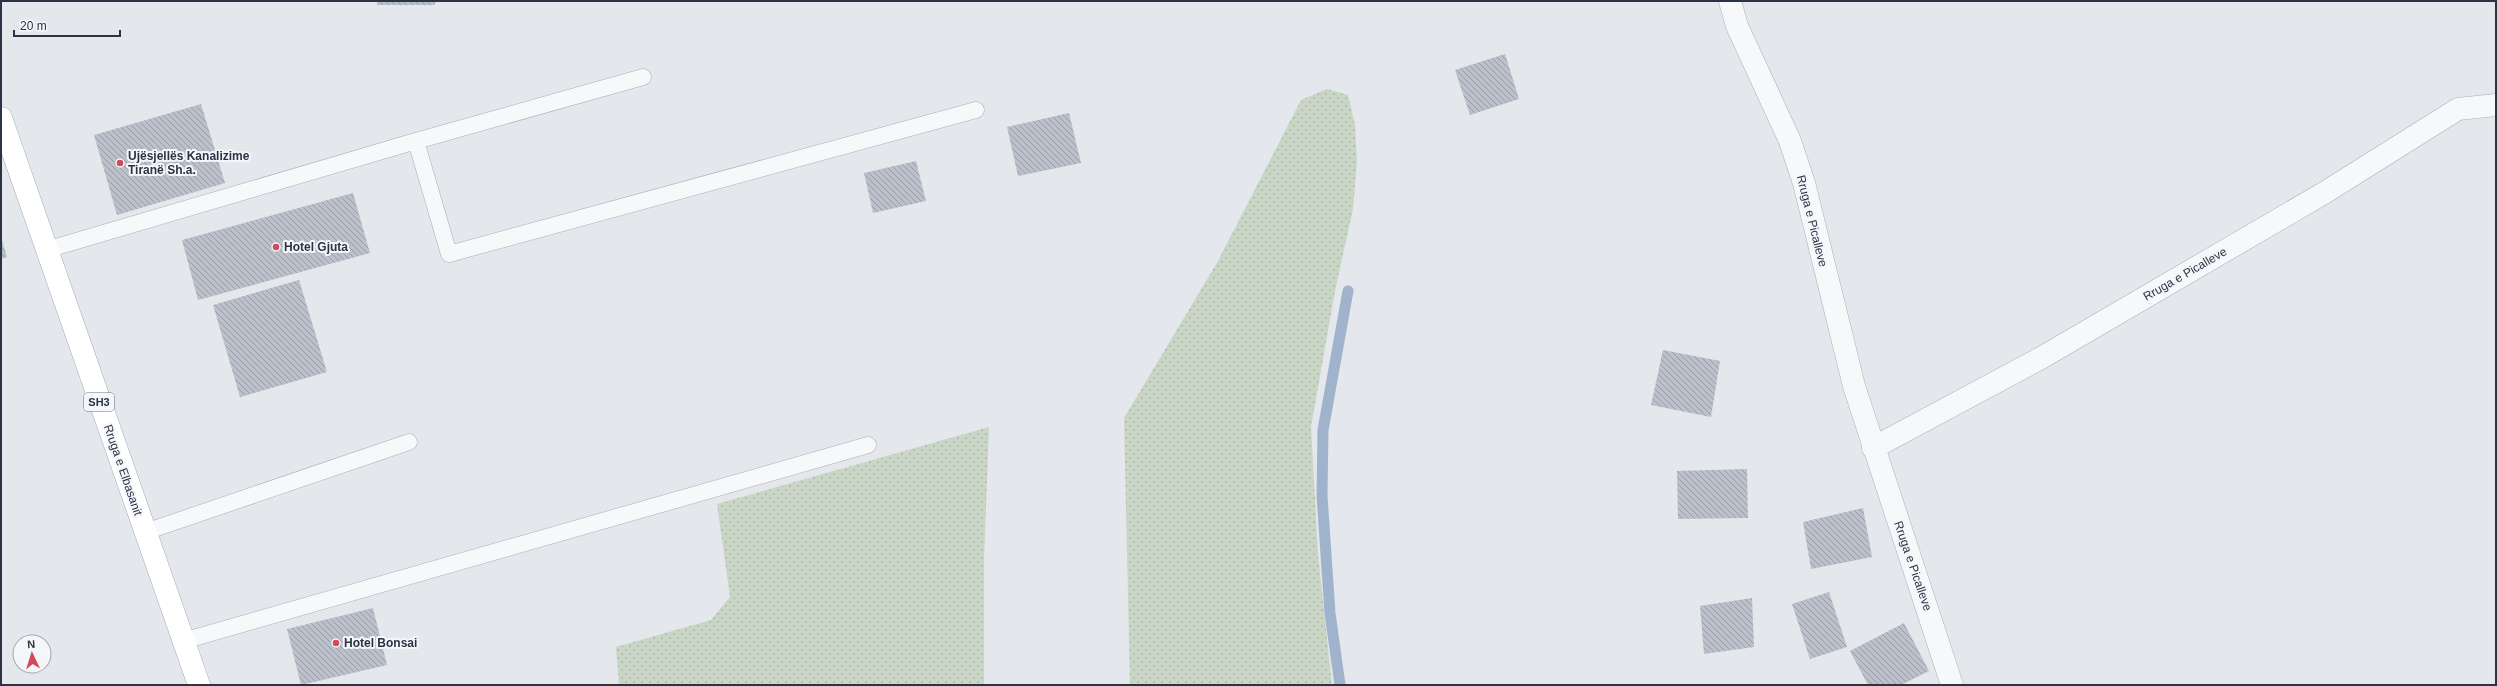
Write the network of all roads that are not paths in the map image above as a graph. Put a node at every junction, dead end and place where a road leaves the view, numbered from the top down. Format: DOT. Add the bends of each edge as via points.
graph roads {
  1 [pos="1730,1"];
  2 [pos="643,77"];
  3 [pos="2496,105"];
  4 [pos="976,110"];
  5 [pos="1,118"];
  6 [pos="416,141"];
  7 [pos="46,250"];
  8 [pos="409,442"];
  9 [pos="868,445"];
  10 [pos="1873,448"];
  11 [pos="145,532"];
  12 [pos="183,641"];
  13 [pos="199,685"];
  14 [pos="1952,685"];
  1 -- 10 [label="street, Rruga e Picalleve" via="1737,26 1790,141 1804,183 1854,386"];
  2 -- 6 [label="lane"];
  3 -- 10 [label="street, Rruga e Picalleve" via="2458,109 2324,193 2041,358"];
  4 -- 6 [label="lane" via="449,254"];
  5 -- 7 [label="main road, Rruga e Elbasanit / SH3"];
  6 -- 7 [label="lane"];
  7 -- 11 [label="main road, Rruga e Elbasanit / SH3"];
  8 -- 11 [label="lane"];
  9 -- 12 [label="lane"];
  10 -- 14 [label="street, Rruga e Picalleve"];
  11 -- 12 [label="main road, Rruga e Elbasanit / SH3"];
  12 -- 13 [label="main road, Rruga e Elbasanit / SH3"];
}
